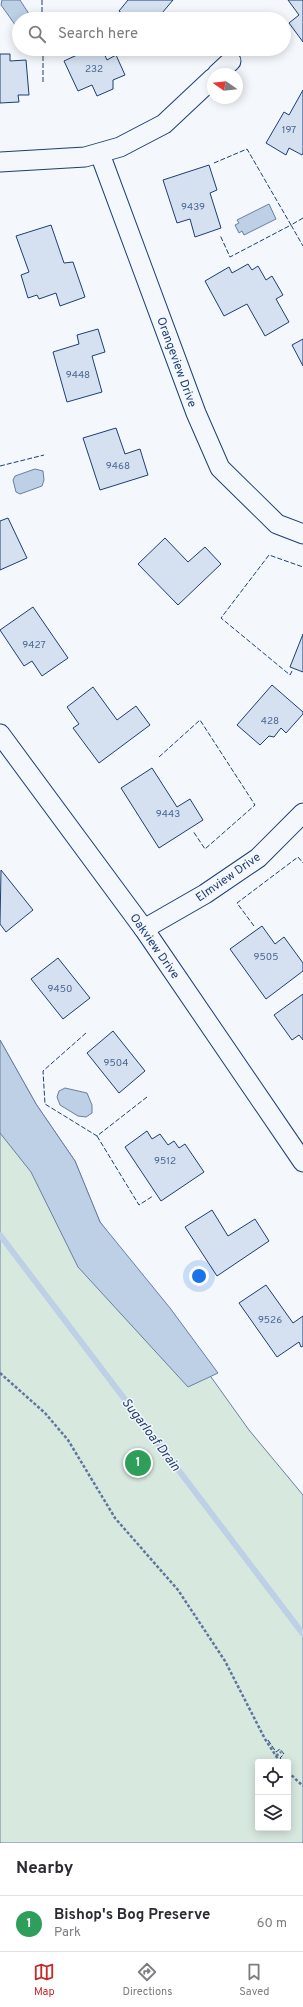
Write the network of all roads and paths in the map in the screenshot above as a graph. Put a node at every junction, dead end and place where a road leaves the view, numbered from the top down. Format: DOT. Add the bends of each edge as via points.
graph roads {
  1 [pos="231,61"];
  2 [pos="223,68"];
  3 [pos="207,84"];
  4 [pos="100,154"];
  5 [pos="0,162"];
  6 [pos="303,534"];
  7 [pos="0,734"];
  8 [pos="303,813"];
  9 [pos="144,929"];
  10 [pos="303,1162"];
  11 [pos="0,1373"];
  12 [pos="281,1752"];
  13 [pos="276,1756"];
  14 [pos="278,1759"];
  15 [pos="291,1775"];
  16 [pos="303,1786"];
  1 -- 2 [label="street"];
  3 -- 4 [label="street" via="164,124 120,147"];
  4 -- 5 [label="street"];
  4 -- 6 [label="street, Orangeview Drive" via="196,413 220,468 277,524"];
  7 -- 9 [label="street, Oakview Drive"];
  8 -- 9 [label="street, Elmview Drive" via="258,858 205,894"];
  9 -- 10 [label="street, Oakview Drive"];
  11 -- 13 [label="path" via="45,1413 68,1440 115,1518 178,1590 225,1661"];
  12 -- 13 [label="path"];
  13 -- 14 [label="path"];
  15 -- 16 [label="path"];
}
